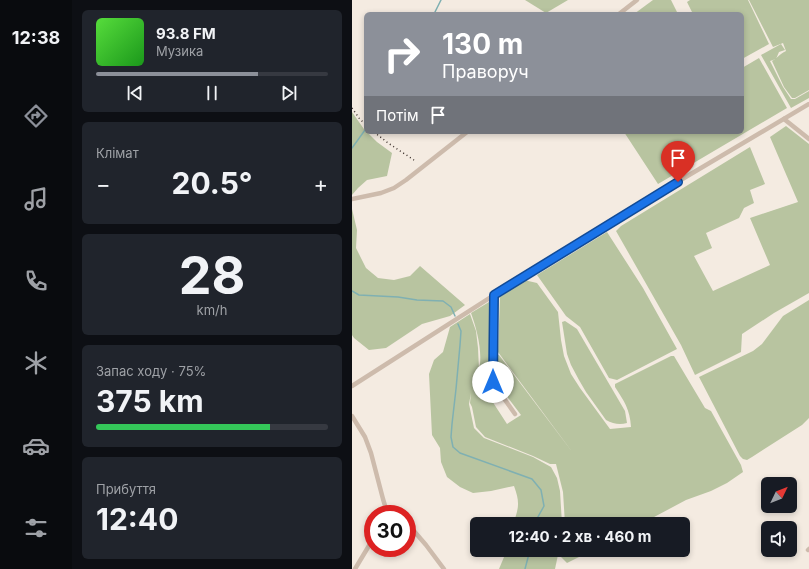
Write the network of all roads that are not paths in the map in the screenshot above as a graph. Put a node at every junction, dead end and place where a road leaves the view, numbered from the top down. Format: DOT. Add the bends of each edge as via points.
graph roads {
  1 [pos="637,0"];
  2 [pos="622,12"];
  3 [pos="809,104"];
  4 [pos="784,119"];
  5 [pos="464,134"];
  6 [pos="809,139"];
  7 [pos="352,199"];
  8 [pos="494,295"];
  9 [pos="352,386"];
  10 [pos="514,414"];
  11 [pos="352,416"];
  12 [pos="384,505"];
  13 [pos="416,533"];
  14 [pos="364,554"];
  15 [pos="354,569"];
  16 [pos="444,569"];
  1 -- 2 [label="street"];
  3 -- 4 [label="street"];
  4 -- 6 [label="street"];
  4 -- 8 [label="street"];
  5 -- 7 [label="street" via="394,188"];
  8 -- 9 [label="street"];
  8 -- 10 [label="street" via="493,382"];
  11 -- 12 [label="street" via="371,453"];
  13 -- 16 [label="street"];
  14 -- 15 [label="street"];
}
